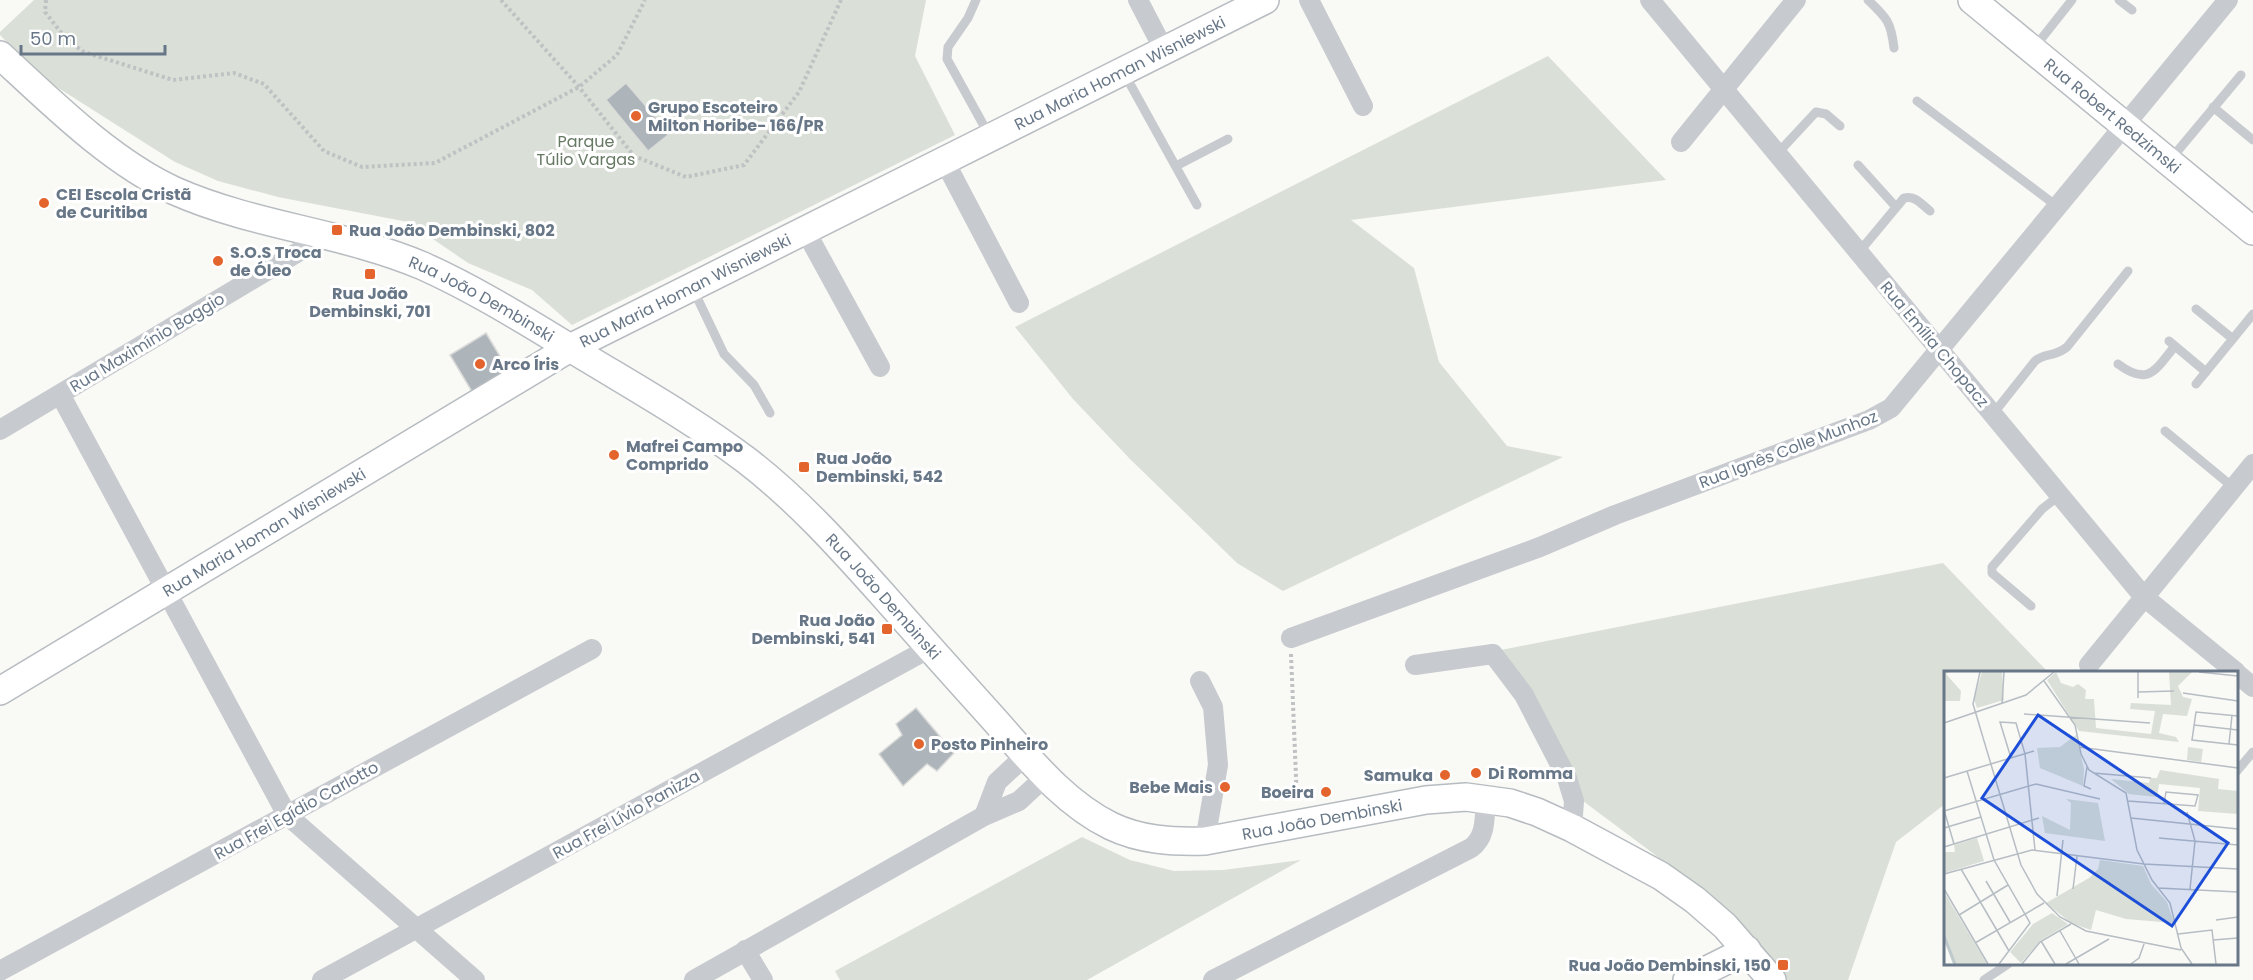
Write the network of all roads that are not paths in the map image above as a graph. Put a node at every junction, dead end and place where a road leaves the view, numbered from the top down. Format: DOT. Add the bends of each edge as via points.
graph roads {
  1 [pos="976,0"];
  2 [pos="1138,0"];
  3 [pos="1265,0"];
  4 [pos="1309,0"];
  5 [pos="1650,0"];
  6 [pos="1796,0"];
  7 [pos="1868,0"];
  8 [pos="1972,0"];
  9 [pos="2072,0"];
  10 [pos="2119,0"];
  11 [pos="2228,0"];
  12 [pos="2132,10"];
  13 [pos="1894,48"];
  14 [pos="2033,50"];
  15 [pos="1164,51"];
  16 [pos="0,55"];
  17 [pos="1123,71"];
  18 [pos="2241,75"];
  19 [pos="1724,89"];
  20 [pos="1917,101"];
  21 [pos="1363,106"];
  22 [pos="2213,107"];
  23 [pos="1840,126"];
  24 [pos="2125,126"];
  25 [pos="990,137"];
  26 [pos="1228,139"];
  27 [pos="2253,140"];
  28 [pos="1681,142"];
  29 [pos="1778,154"];
  30 [pos="944,160"];
  31 [pos="2168,162"];
  32 [pos="1858,165"];
  33 [pos="1176,166"];
  34 [pos="1197,205"];
  35 [pos="1896,207"];
  36 [pos="2058,207"];
  37 [pos="1930,211"];
  38 [pos="805,230"];
  39 [pos="2253,231"];
  40 [pos="325,236"];
  41 [pos="1859,252"];
  42 [pos="2128,271"];
  43 [pos="692,286"];
  44 [pos="1018,303"];
  45 [pos="2196,309"];
  46 [pos="2253,314"];
  47 [pos="2233,339"];
  48 [pos="570,348"];
  49 [pos="1940,351"];
  50 [pos="2118,364"];
  51 [pos="880,367"];
  52 [pos="2206,372"];
  53 [pos="2196,384"];
  54 [pos="60,394"];
  55 [pos="770,413"];
  56 [pos="1993,414"];
  57 [pos="0,430"];
  58 [pos="2165,431"];
  59 [pos="2253,465"];
  60 [pos="2242,486"];
  61 [pos="2060,495"];
  62 [pos="166,591"];
  63 [pos="2145,597"];
  64 [pos="2031,606"];
  65 [pos="1291,638"];
  66 [pos="930,648"];
  67 [pos="592,649"];
  68 [pos="1414,665"];
  69 [pos="2089,665"];
  70 [pos="2234,671"];
  71 [pos="2238,675"];
  72 [pos="1200,681"];
  73 [pos="2253,687"];
  74 [pos="0,691"];
  75 [pos="2253,752"];
  76 [pos="1026,755"];
  77 [pos="2238,770"];
  78 [pos="1046,776"];
  79 [pos="1486,799"];
  80 [pos="286,815"];
  81 [pos="984,816"];
  82 [pos="1572,828"];
  83 [pos="1205,841"];
  84 [pos="416,928"];
  85 [pos="745,950"];
  86 [pos="1747,950"];
  87 [pos="2005,965"];
  88 [pos="0,970"];
  89 [pos="322,980"];
  90 [pos="475,980"];
  91 [pos="694,980"];
  92 [pos="763,980"];
  93 [pos="1213,980"];
  94 [pos="1687,980"];
  95 [pos="1772,980"];
  96 [pos="1984,980"];
  1 -- 25 [label="lane" via="948,47 947,59"];
  2 -- 15 [label="street"];
  3 -- 15 [label="main road, Rua Maria Homan Wisniewski"];
  4 -- 21 [label="street"];
  5 -- 19 [label="street, Rua Emília Chopacz"];
  6 -- 19 [label="street"];
  7 -- 13 [label="lane" via="1891,25"];
  8 -- 14 [label="main road, Rua Robert Redzimski"];
  9 -- 14 [label="lane"];
  10 -- 12 [label="lane"];
  11 -- 24 [label="street, Rua Ignês Colle Munhoz"];
  14 -- 24 [label="main road, Rua Robert Redzimski"];
  15 -- 17 [label="main road, Rua Maria Homan Wisniewski"];
  16 -- 40 [label="main road, Rua João Dembinski" via="73,121 148,176 205,202"];
  17 -- 25 [label="main road, Rua Maria Homan Wisniewski"];
  17 -- 33 [label="lane"];
  18 -- 22 [label="lane"];
  19 -- 28 [label="street"];
  19 -- 29 [label="street, Rua Emília Chopacz"];
  20 -- 36 [label="lane"];
  22 -- 27 [label="lane"];
  22 -- 31 [label="lane"];
  23 -- 29 [label="lane" via="1826,114 1816,112"];
  24 -- 31 [label="main road, Rua Robert Redzimski"];
  24 -- 36 [label="street, Rua Ignês Colle Munhoz"];
  25 -- 30 [label="main road, Rua Maria Homan Wisniewski"];
  26 -- 33 [label="lane"];
  29 -- 41 [label="street, Rua Emília Chopacz"];
  30 -- 38 [label="main road, Rua Maria Homan Wisniewski"];
  30 -- 44 [label="street"];
  31 -- 39 [label="main road, Rua Robert Redzimski"];
  32 -- 35 [label="lane"];
  33 -- 34 [label="lane"];
  35 -- 37 [label="lane" via="1910,197"];
  35 -- 41 [label="lane"];
  36 -- 49 [label="street, Rua Ignês Colle Munhoz"];
  38 -- 43 [label="main road, Rua Maria Homan Wisniewski"];
  38 -- 51 [label="street"];
  40 -- 48 [label="main road, Rua João Dembinski" via="421,265 489,299"];
  40 -- 54 [label="street, Rua Maximínio Baggio"];
  41 -- 49 [label="street, Rua Emília Chopacz"];
  42 -- 56 [label="lane" via="2067,347 2059,354 2040,357"];
  43 -- 48 [label="main road, Rua Maria Homan Wisniewski"];
  43 -- 55 [label="lane" via="724,354 754,385"];
  45 -- 47 [label="lane"];
  46 -- 47 [label="lane"];
  47 -- 52 [label="lane"];
  48 -- 62 [label="main road, Rua Maria Homan Wisniewski"];
  48 -- 66 [label="main road, Rua João Dembinski" via="747,460 841,548"];
  49 -- 56 [label="street, Rua Emília Chopacz"];
  49 -- 65 [label="street, Rua Ignês Colle Munhoz" via="1900,400 1869,420"];
  50 -- 52 [label="lane" via="2132,374 2144,375 2155,370 2172,344"];
  52 -- 53 [label="lane"];
  54 -- 57 [label="street, Rua Maximínio Baggio"];
  54 -- 62 [label="street"];
  56 -- 61 [label="street, Rua Emília Chopacz"];
  58 -- 60 [label="lane"];
  59 -- 60 [label="street"];
  60 -- 63 [label="street"];
  61 -- 63 [label="street, Rua Emília Chopacz"];
  61 -- 64 [label="lane" via="2042,509 1992,567 1997,579"];
  62 -- 74 [label="main road, Rua Maria Homan Wisniewski"];
  62 -- 80 [label="street"];
  63 -- 69 [label="street"];
  63 -- 70 [label="street, Rua Emília Chopacz"];
  66 -- 76 [label="main road, Rua João Dembinski"];
  66 -- 84 [label="street, Rua Frei Lívio Panizza"];
  67 -- 80 [label="street, Rua Frei Egídio Carlotto"];
  68 -- 82 [label="street" via="1493,654 1524,695 1567,778 1574,801"];
  71 -- 73 [label="street, Rua Emília Chopacz"];
  72 -- 83 [label="street" via="1213,707 1218,765"];
  75 -- 77 [label="lane"];
  76 -- 78 [label="main road, Rua João Dembinski"];
  76 -- 81 [label="street" via="997,782"];
  78 -- 81 [label="street" via="1018,801"];
  78 -- 83 [label="main road, Rua João Dembinski" via="1067,797 1113,827 1174,842"];
  79 -- 82 [label="main road, Rua João Dembinski" via="1537,812"];
  79 -- 83 [label="main road, Rua João Dembinski" via="1426,800"];
  79 -- 93 [label="street" via="1483,835 1471,848"];
  80 -- 84 [label="street"];
  80 -- 88 [label="street, Rua Frei Egídio Carlotto"];
  81 -- 85 [label="street"];
  82 -- 86 [label="main road, Rua João Dembinski" via="1661,876 1695,900"];
  84 -- 89 [label="street, Rua Frei Lívio Panizza"];
  84 -- 90 [label="street"];
  85 -- 91 [label="street"];
  85 -- 92 [label="street"];
  86 -- 94 [label="main road"];
  86 -- 95 [label="main road, Rua João Dembinski"];
  87 -- 96 [label="lane"];
}
